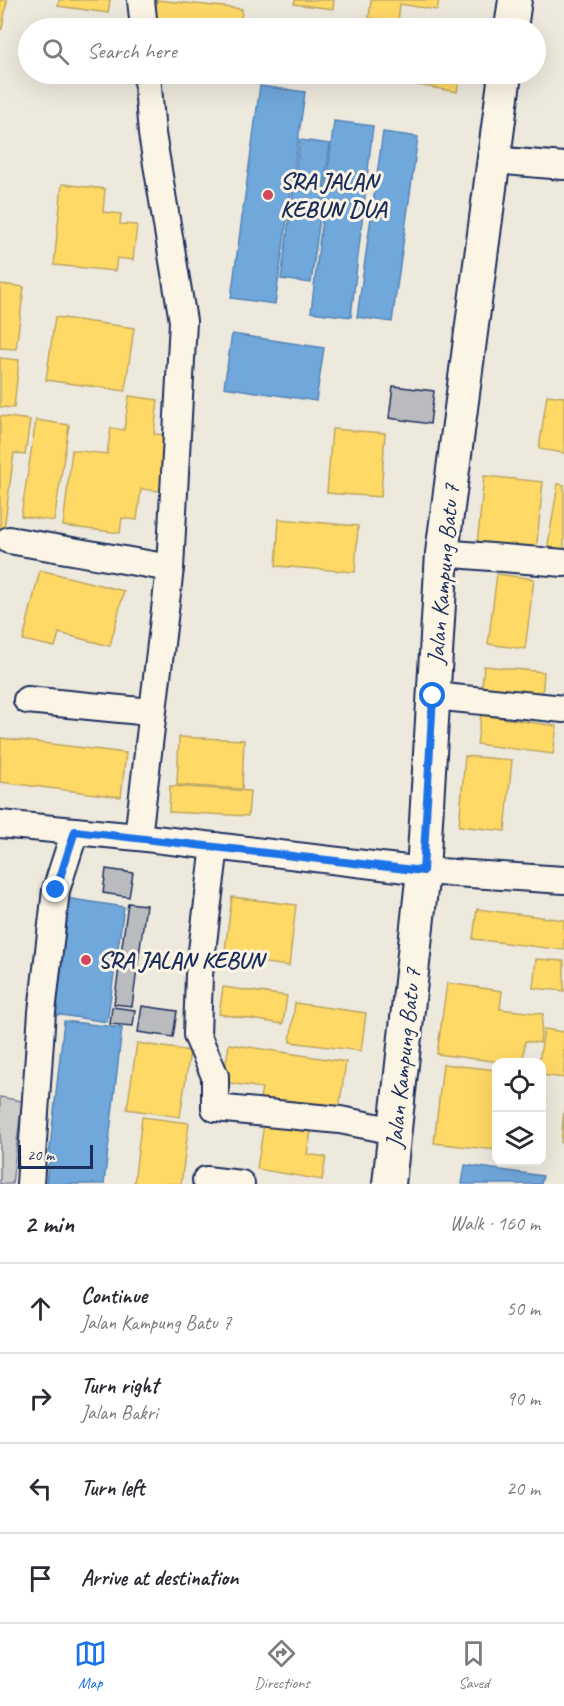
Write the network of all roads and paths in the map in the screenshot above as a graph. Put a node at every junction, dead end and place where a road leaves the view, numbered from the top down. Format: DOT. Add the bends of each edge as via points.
graph roads {
  1 [pos="141,0"];
  2 [pos="515,0"];
  3 [pos="143,18"];
  4 [pos="512,18"];
  5 [pos="148,84"];
  6 [pos="504,84"];
  7 [pos="493,160"];
  8 [pos="564,166"];
  9 [pos="9,540"];
  10 [pos="442,553"];
  11 [pos="564,563"];
  12 [pos="170,568"];
  13 [pos="433,696"];
  14 [pos="27,700"];
  15 [pos="564,709"];
  16 [pos="151,712"];
  17 [pos="0,824"];
  18 [pos="75,831"];
  19 [pos="138,837"];
  20 [pos="215,846"];
  21 [pos="423,871"];
  22 [pos="564,880"];
  23 [pos="396,1131"];
  24 [pos="207,1180"];
  25 [pos="30,1184"];
  26 [pos="241,1184"];
  27 [pos="389,1184"];
  1 -- 3 [label="street"];
  2 -- 4 [label="street"];
  5 -- 12 [label="street" via="152,134 183,321"];
  6 -- 7 [label="street, Jalan Kampung Batu 7"];
  7 -- 8 [label="street"];
  7 -- 10 [label="street, Jalan Kampung Batu 7"];
  9 -- 12 [label="street"];
  10 -- 11 [label="street"];
  10 -- 13 [label="street, Jalan Kampung Batu 7"];
  12 -- 16 [label="street"];
  13 -- 15 [label="street"];
  13 -- 21 [label="street, Jalan Kampung Batu 7"];
  14 -- 16 [label="street"];
  16 -- 19 [label="street"];
  17 -- 18 [label="street"];
  18 -- 19 [label="street"];
  18 -- 25 [label="street" via="56,890 42,1012"];
  19 -- 20 [label="street"];
  20 -- 21 [label="street"];
  20 -- 23 [label="street" via="197,1024 197,1035 215,1076 214,1108 340,1120"];
  21 -- 22 [label="street"];
  21 -- 23 [label="street, Jalan Kampung Batu 7"];
  23 -- 27 [label="street, Jalan Kampung Batu 7"];
  24 -- 26 [label="street"];
}
